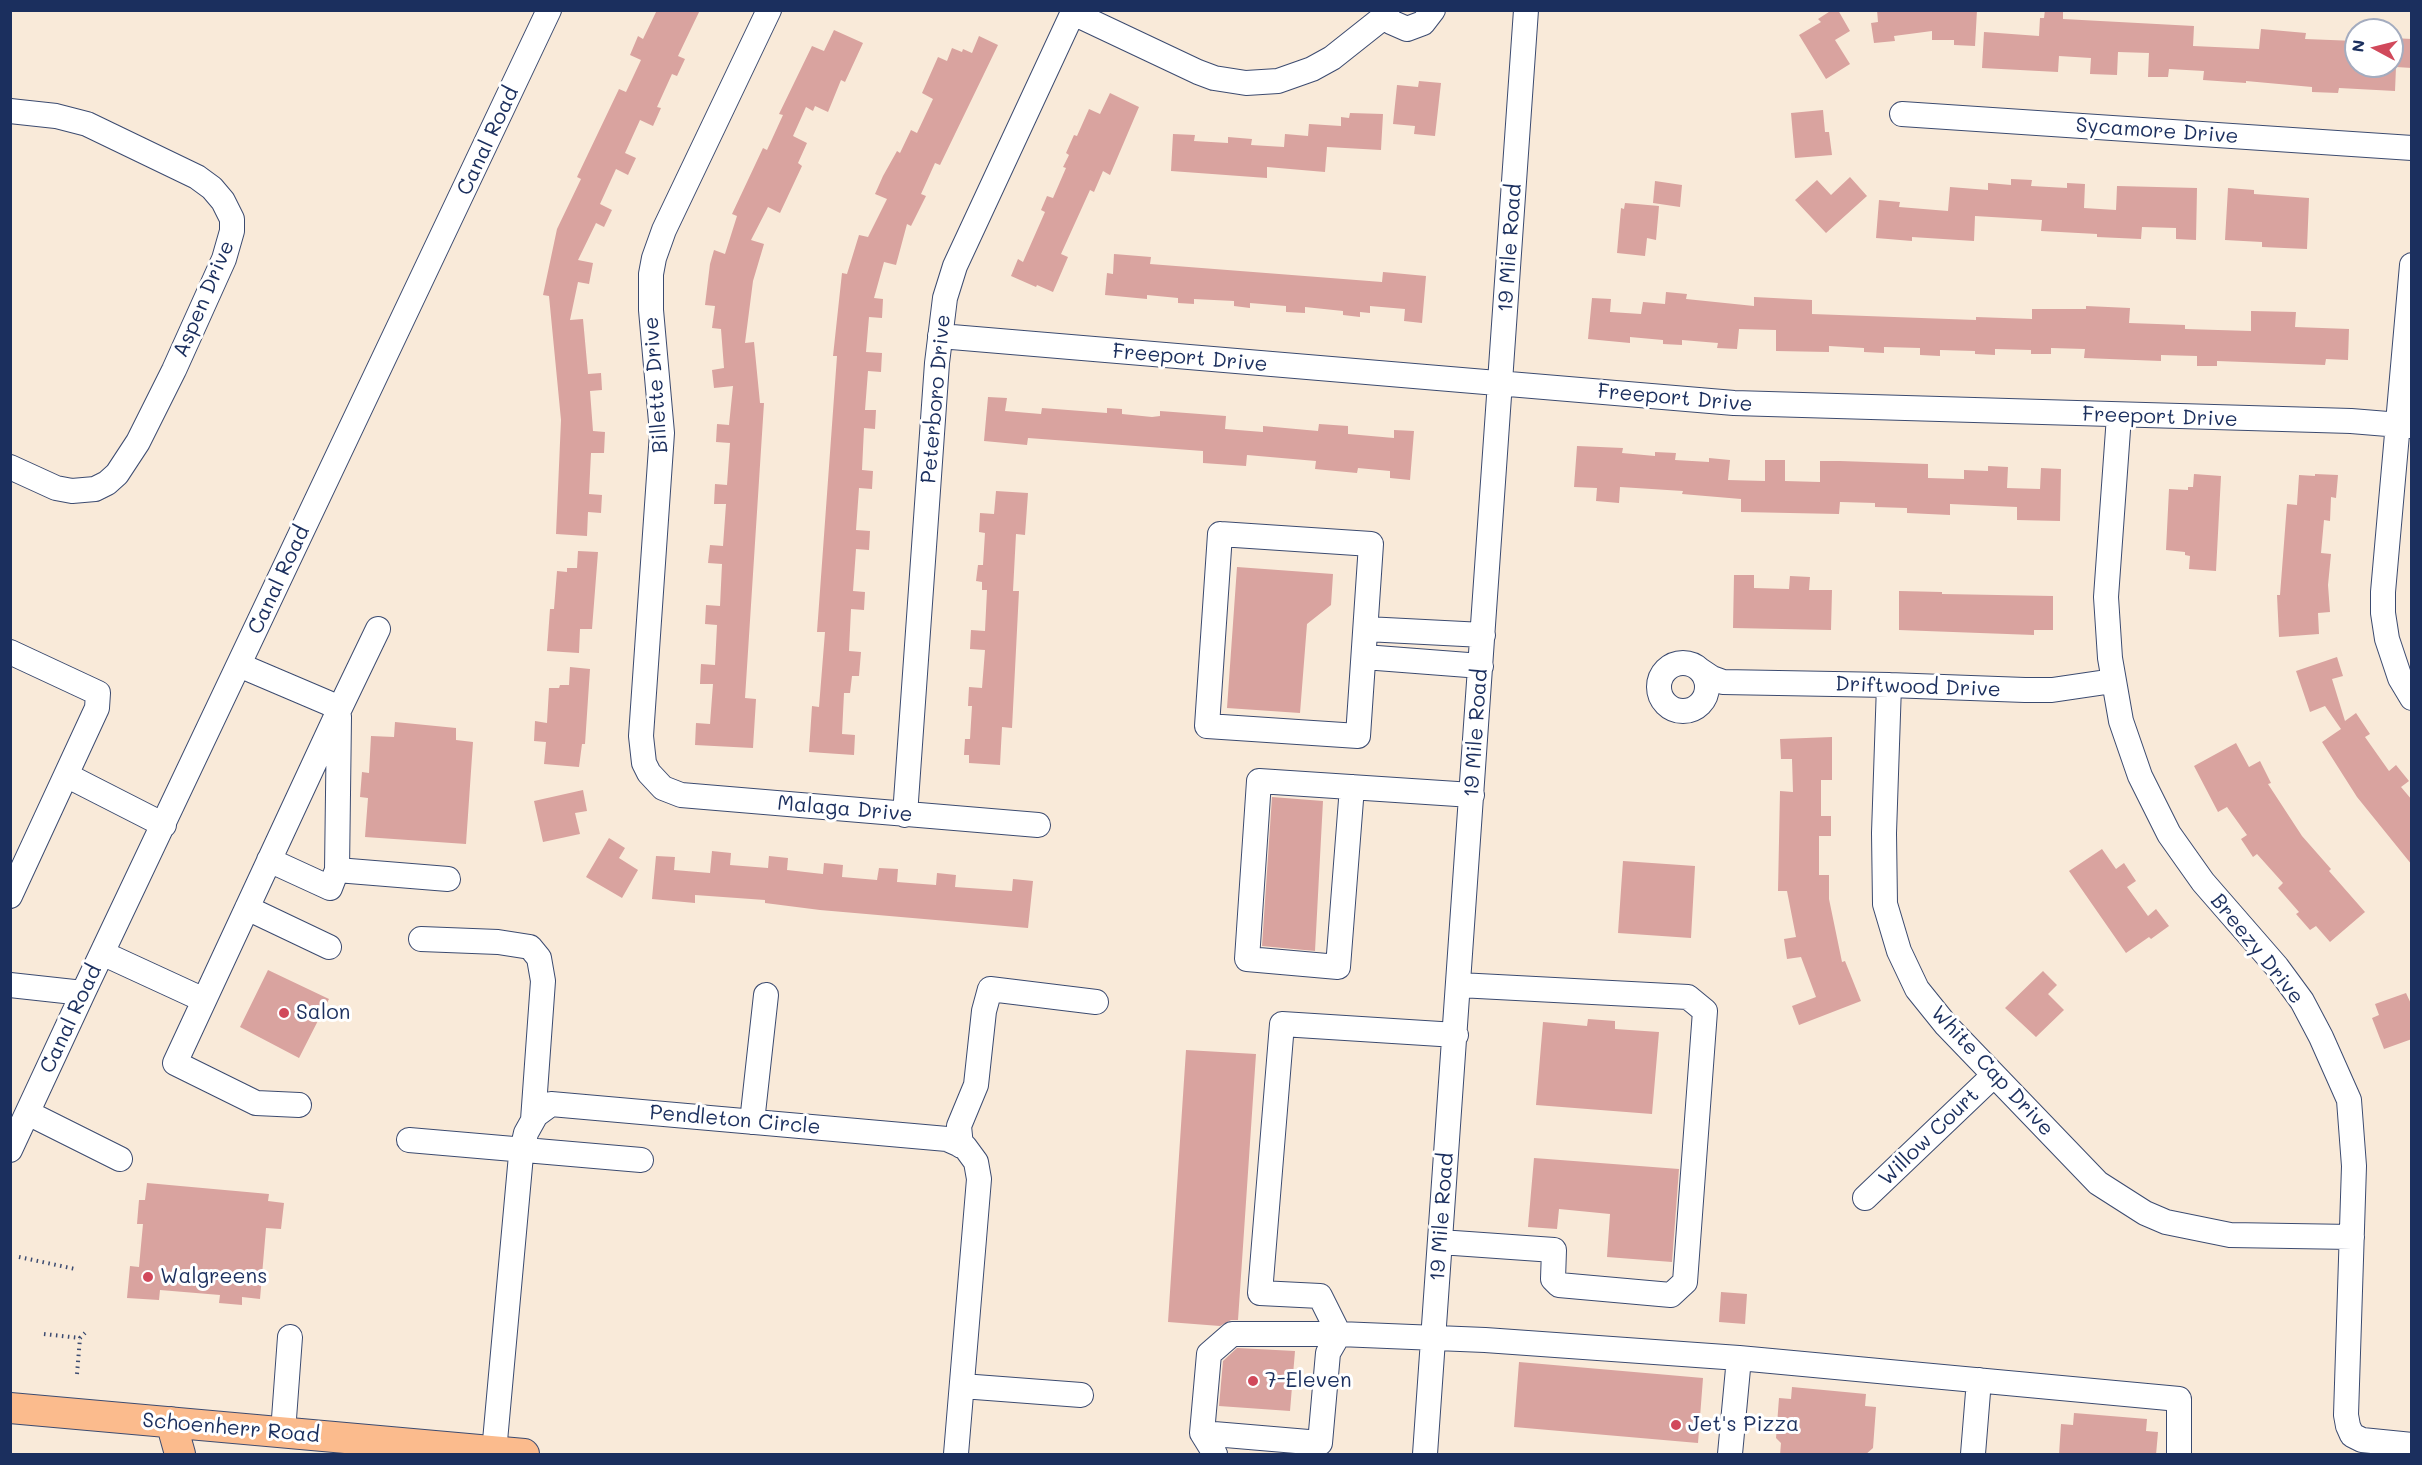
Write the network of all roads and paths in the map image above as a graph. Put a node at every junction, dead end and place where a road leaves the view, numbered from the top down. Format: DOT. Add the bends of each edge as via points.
graph roads {
  1 [pos="769,10"];
  2 [pos="1433,10"];
  3 [pos="1526,10"];
  4 [pos="1073,12"];
  5 [pos="540,13"];
  6 [pos="1384,13"];
  7 [pos="10,111"];
  8 [pos="1902,114"];
  9 [pos="2412,148"];
  10 [pos="2412,265"];
  11 [pos="940,336"];
  12 [pos="1500,384"];
  13 [pos="2119,416"];
  14 [pos="2405,426"];
  15 [pos="10,467"];
  16 [pos="378,629"];
  17 [pos="1366,629"];
  18 [pos="1483,635"];
  19 [pos="10,651"];
  20 [pos="1364,657"];
  21 [pos="239,665"];
  22 [pos="1481,666"];
  23 [pos="1700,670"];
  24 [pos="2113,681"];
  25 [pos="1723,682"];
  26 [pos="1889,685"];
  27 [pos="2412,698"];
  28 [pos="1704,700"];
  29 [pos="339,708"];
  30 [pos="66,775"];
  31 [pos="656,781"];
  32 [pos="1352,787"];
  33 [pos="1472,795"];
  34 [pos="905,815"];
  35 [pos="164,825"];
  36 [pos="1038,825"];
  37 [pos="269,860"];
  38 [pos="337,870"];
  39 [pos="448,879"];
  40 [pos="10,896"];
  41 [pos="247,908"];
  42 [pos="421,939"];
  43 [pos="328,947"];
  44 [pos="102,953"];
  45 [pos="10,985"];
  46 [pos="1459,985"];
  47 [pos="83,993"];
  48 [pos="766,995"];
  49 [pos="204,1000"];
  50 [pos="1096,1002"];
  51 [pos="1456,1035"];
  52 [pos="1993,1076"];
  53 [pos="299,1105"];
  54 [pos="28,1113"];
  55 [pos="533,1120"];
  56 [pos="752,1122"];
  57 [pos="409,1140"];
  58 [pos="961,1146"];
  59 [pos="522,1148"];
  60 [pos="10,1150"];
  61 [pos="120,1159"];
  62 [pos="641,1160"];
  63 [pos="1865,1198"];
  64 [pos="2352,1237"];
  65 [pos="1440,1242"];
  66 [pos="20,1257"];
  67 [pos="75,1269"];
  68 [pos="85,1333"];
  69 [pos="44,1334"];
  70 [pos="1339,1334"];
  71 [pos="290,1337"];
  72 [pos="1433,1337"];
  73 [pos="80,1338"];
  74 [pos="1739,1358"];
  75 [pos="77,1374"];
  76 [pos="1979,1380"];
  77 [pos="962,1386"];
  78 [pos="1081,1395"];
  79 [pos="10,1408"];
  80 [pos="171,1422"];
  81 [pos="283,1432"];
  82 [pos="1202,1433"];
  83 [pos="2412,1445"];
  84 [pos="494,1452"];
  85 [pos="180,1455"];
  86 [pos="524,1455"];
  87 [pos="956,1455"];
  88 [pos="1215,1455"];
  89 [pos="1425,1455"];
  90 [pos="1730,1455"];
  91 [pos="1973,1455"];
  92 [pos="2179,1455"];
  1 -- 31 [label="street, Billette Drive" via="664,230 651,274 662,433 641,743 644,763"];
  2 -- 6 [label="street" via="1423,23 1407,29 1391,22"];
  3 -- 12 [label="street, 19 Mile Road"];
  4 -- 6 [label="street" via="1198,72 1245,83 1278,81 1312,69 1340,52"];
  4 -- 11 [label="street, Peterboro Drive" via="955,266 945,298"];
  5 -- 21 [label="street, Canal Road"];
  7 -- 15 [label="street, Aspen Drive" via="87,123 197,177 217,194 232,219 224,259 174,370 138,442 117,474 107,483 86,491 72,491"];
  8 -- 9 [label="street, Sycamore Drive"];
  10 -- 14 [label="street"];
  11 -- 12 [label="street, Freeport Drive"];
  11 -- 34 [label="street, Peterboro Drive"];
  12 -- 13 [label="street, Freeport Drive" via="1734,403"];
  12 -- 18 [label="street, 19 Mile Road"];
  13 -- 14 [label="street, Freeport Drive" via="2351,421"];
  13 -- 24 [label="street, Breezy Drive" via="2106,597"];
  14 -- 27 [label="street" via="2383,613 2392,657"];
  16 -- 29 [label="street"];
  17 -- 18 [label="street"];
  17 -- 20 [label="street"];
  17 -- 20 [label="street" via="1371,544 1220,534 1207,726 1358,736"];
  18 -- 22 [label="street, 19 Mile Road"];
  19 -- 30 [label="street" via="98,693 97,708"];
  20 -- 22 [label="street"];
  21 -- 29 [label="street"];
  21 -- 35 [label="street, Canal Road"];
  22 -- 33 [label="street, 19 Mile Road"];
  23 -- 25 [label="street, Driftwood Drive"];
  23 -- 28 [label="street" via="1707,684"];
  23 -- 28 [label="street, Driftwood Drive" via="1687,663 1671,666 1661,678 1660,693 1676,710 1691,710"];
  24 -- 26 [label="street, Driftwood Drive" via="2052,690"];
  24 -- 64 [label="street, Breezy Drive" via="2129,745 2169,834 2202,882 2302,1001 2349,1100 2354,1166"];
  25 -- 26 [label="street, Driftwood Drive"];
  25 -- 28 [label="street, Driftwood Drive"];
  26 -- 52 [label="street, White Cap Drive" via="1885,904 1899,951 1917,989"];
  29 -- 37 [label="street"];
  29 -- 38 [label="street"];
  30 -- 35 [label="street"];
  30 -- 40 [label="street"];
  31 -- 34 [label="street, Malaga Drive" via="671,792 688,796"];
  32 -- 32 [label="street" via="1259,780 1247,959 1338,967"];
  32 -- 33 [label="street"];
  33 -- 46 [label="street, 19 Mile Road"];
  34 -- 36 [label="street, Malaga Drive"];
  35 -- 44 [label="street, Canal Road"];
  37 -- 38 [label="street" via="330,888"];
  37 -- 41 [label="street"];
  38 -- 39 [label="street"];
  41 -- 43 [label="street"];
  41 -- 49 [label="street"];
  42 -- 55 [label="street" via="530,947 539,958 543,981"];
  44 -- 47 [label="street, Canal Road"];
  44 -- 49 [label="street"];
  45 -- 47 [label="street"];
  46 -- 51 [label="street, 19 Mile Road"];
  46 -- 65 [label="street" via="1688,996 1705,1011 1685,1282 1671,1296 1559,1285 1553,1279 1554,1250"];
  47 -- 54 [label="street, Canal Road"];
  48 -- 56 [label="street"];
  49 -- 53 [label="street" via="175,1064 256,1103"];
  50 -- 58 [label="street" via="990,989 976,1085 959,1126"];
  51 -- 65 [label="street, 19 Mile Road"];
  51 -- 70 [label="street" via="1282,1024 1260,1293 1320,1296"];
  52 -- 63 [label="street, Willow Court"];
  52 -- 64 [label="street, White Cap Drive" via="2098,1183 2145,1213 2166,1222 2230,1235"];
  54 -- 60 [label="street, Canal Road"];
  54 -- 61 [label="street"];
  55 -- 56 [label="street, Pendleton Circle" via="551,1104"];
  55 -- 59 [label="street"];
  56 -- 58 [label="street, Pendleton Circle" via="946,1139"];
  57 -- 59 [label="street"];
  58 -- 77 [label="street" via="976,1162 979,1179"];
  59 -- 62 [label="street"];
  59 -- 84 [label="street"];
  64 -- 83 [label="street, Breezy Drive" via="2348,1426 2352,1435 2362,1440"];
  65 -- 72 [label="street, 19 Mile Road"];
  66 -- 67 [label="path"];
  68 -- 73 [label="path"];
  69 -- 73 [label="path"];
  70 -- 72 [label="street"];
  70 -- 82 [label="street" via="1232,1334 1209,1354"];
  70 -- 82 [label="street" via="1328,1353 1320,1443"];
  71 -- 81 [label="street"];
  72 -- 74 [label="street"];
  72 -- 89 [label="street, 19 Mile Road"];
  73 -- 75 [label="path"];
  74 -- 76 [label="street"];
  74 -- 90 [label="street"];
  76 -- 91 [label="street"];
  76 -- 92 [label="street" via="2179,1398"];
  77 -- 78 [label="street"];
  77 -- 87 [label="street"];
  79 -- 80 [label="main road, Schoenherr Road"];
  80 -- 81 [label="main road, Schoenherr Road"];
  80 -- 85 [label="main road"];
  81 -- 84 [label="main road, Schoenherr Road"];
  82 -- 88 [label="street"];
  84 -- 86 [label="main road, Schoenherr Road"];
}
